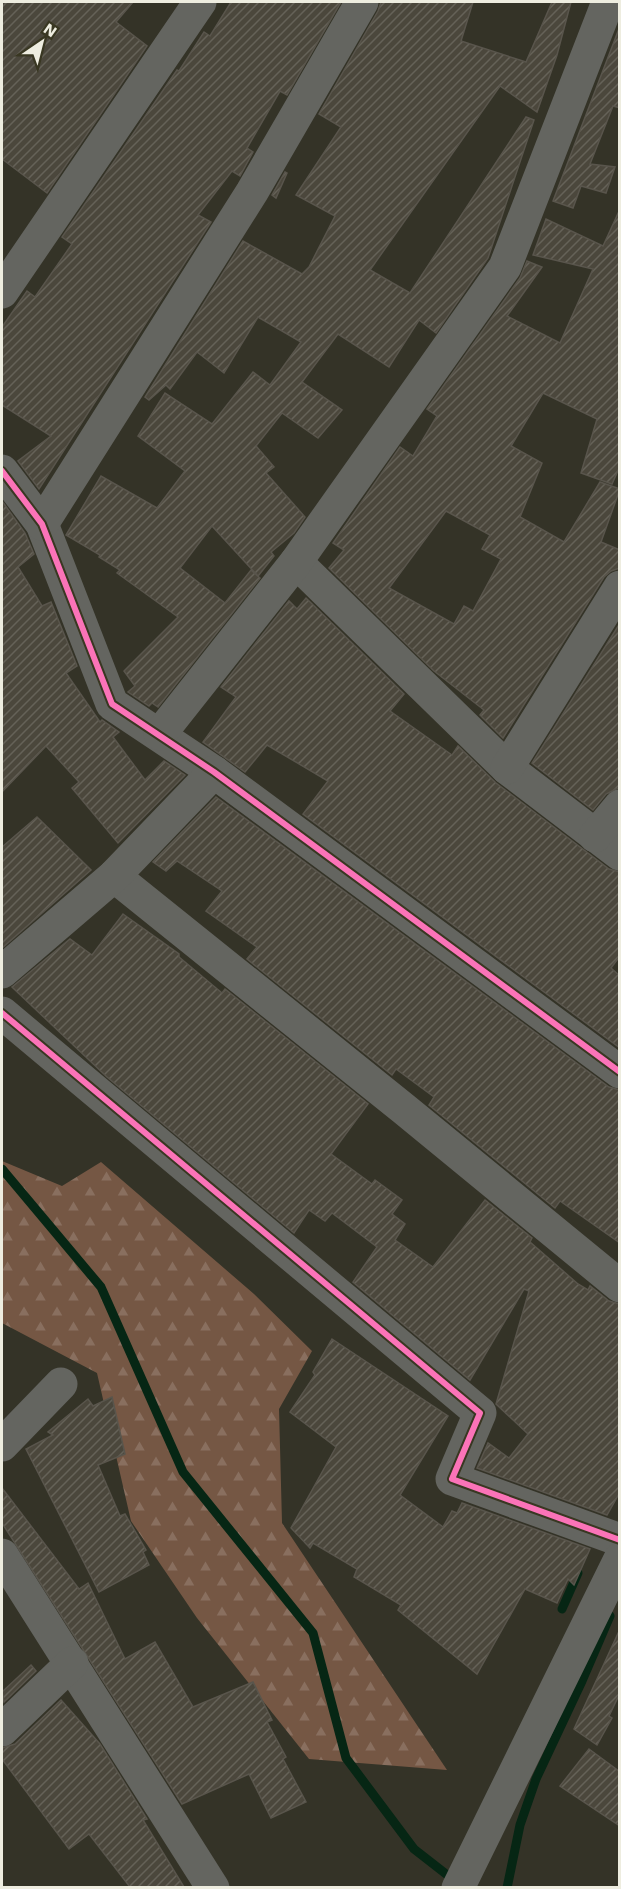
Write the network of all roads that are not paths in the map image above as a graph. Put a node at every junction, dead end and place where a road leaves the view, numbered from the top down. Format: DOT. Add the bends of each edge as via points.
graph roads {
  1 [pos="200,2"];
  2 [pos="362,2"];
  3 [pos="608,2"];
  4 [pos="2,292"];
  5 [pos="2,471"];
  6 [pos="42,524"];
  7 [pos="296,562"];
  8 [pos="620,587"];
  9 [pos="160,734"];
  10 [pos="507,768"];
  11 [pos="214,772"];
  12 [pos="620,806"];
  13 [pos="607,845"];
  14 [pos="114,876"];
  15 [pos="2,972"];
  16 [pos="2,1013"];
  17 [pos="620,1072"];
  18 [pos="620,1286"];
  19 [pos="61,1384"];
  20 [pos="2,1445"];
  21 [pos="620,1540"];
  22 [pos="2,1555"];
  23 [pos="620,1559"];
  24 [pos="72,1663"];
  25 [pos="2,1730"];
  26 [pos="213,1887"];
  27 [pos="458,1887"];
  1 -- 4 [label="street"];
  2 -- 6 [label="street" via="252,192"];
  3 -- 7 [label="street" via="505,267"];
  5 -- 6 [label="street"];
  6 -- 9 [label="street" via="112,704"];
  7 -- 9 [label="street"];
  7 -- 10 [label="street"];
  8 -- 10 [label="street"];
  9 -- 11 [label="street"];
  10 -- 13 [label="street"];
  11 -- 14 [label="street"];
  11 -- 17 [label="street"];
  12 -- 13 [label="street"];
  14 -- 15 [label="street"];
  14 -- 18 [label="street"];
  16 -- 21 [label="street" via="480,1413 452,1479"];
  19 -- 20 [label="street"];
  22 -- 24 [label="street"];
  23 -- 27 [label="street"];
  24 -- 25 [label="street"];
  24 -- 26 [label="street"];
}
